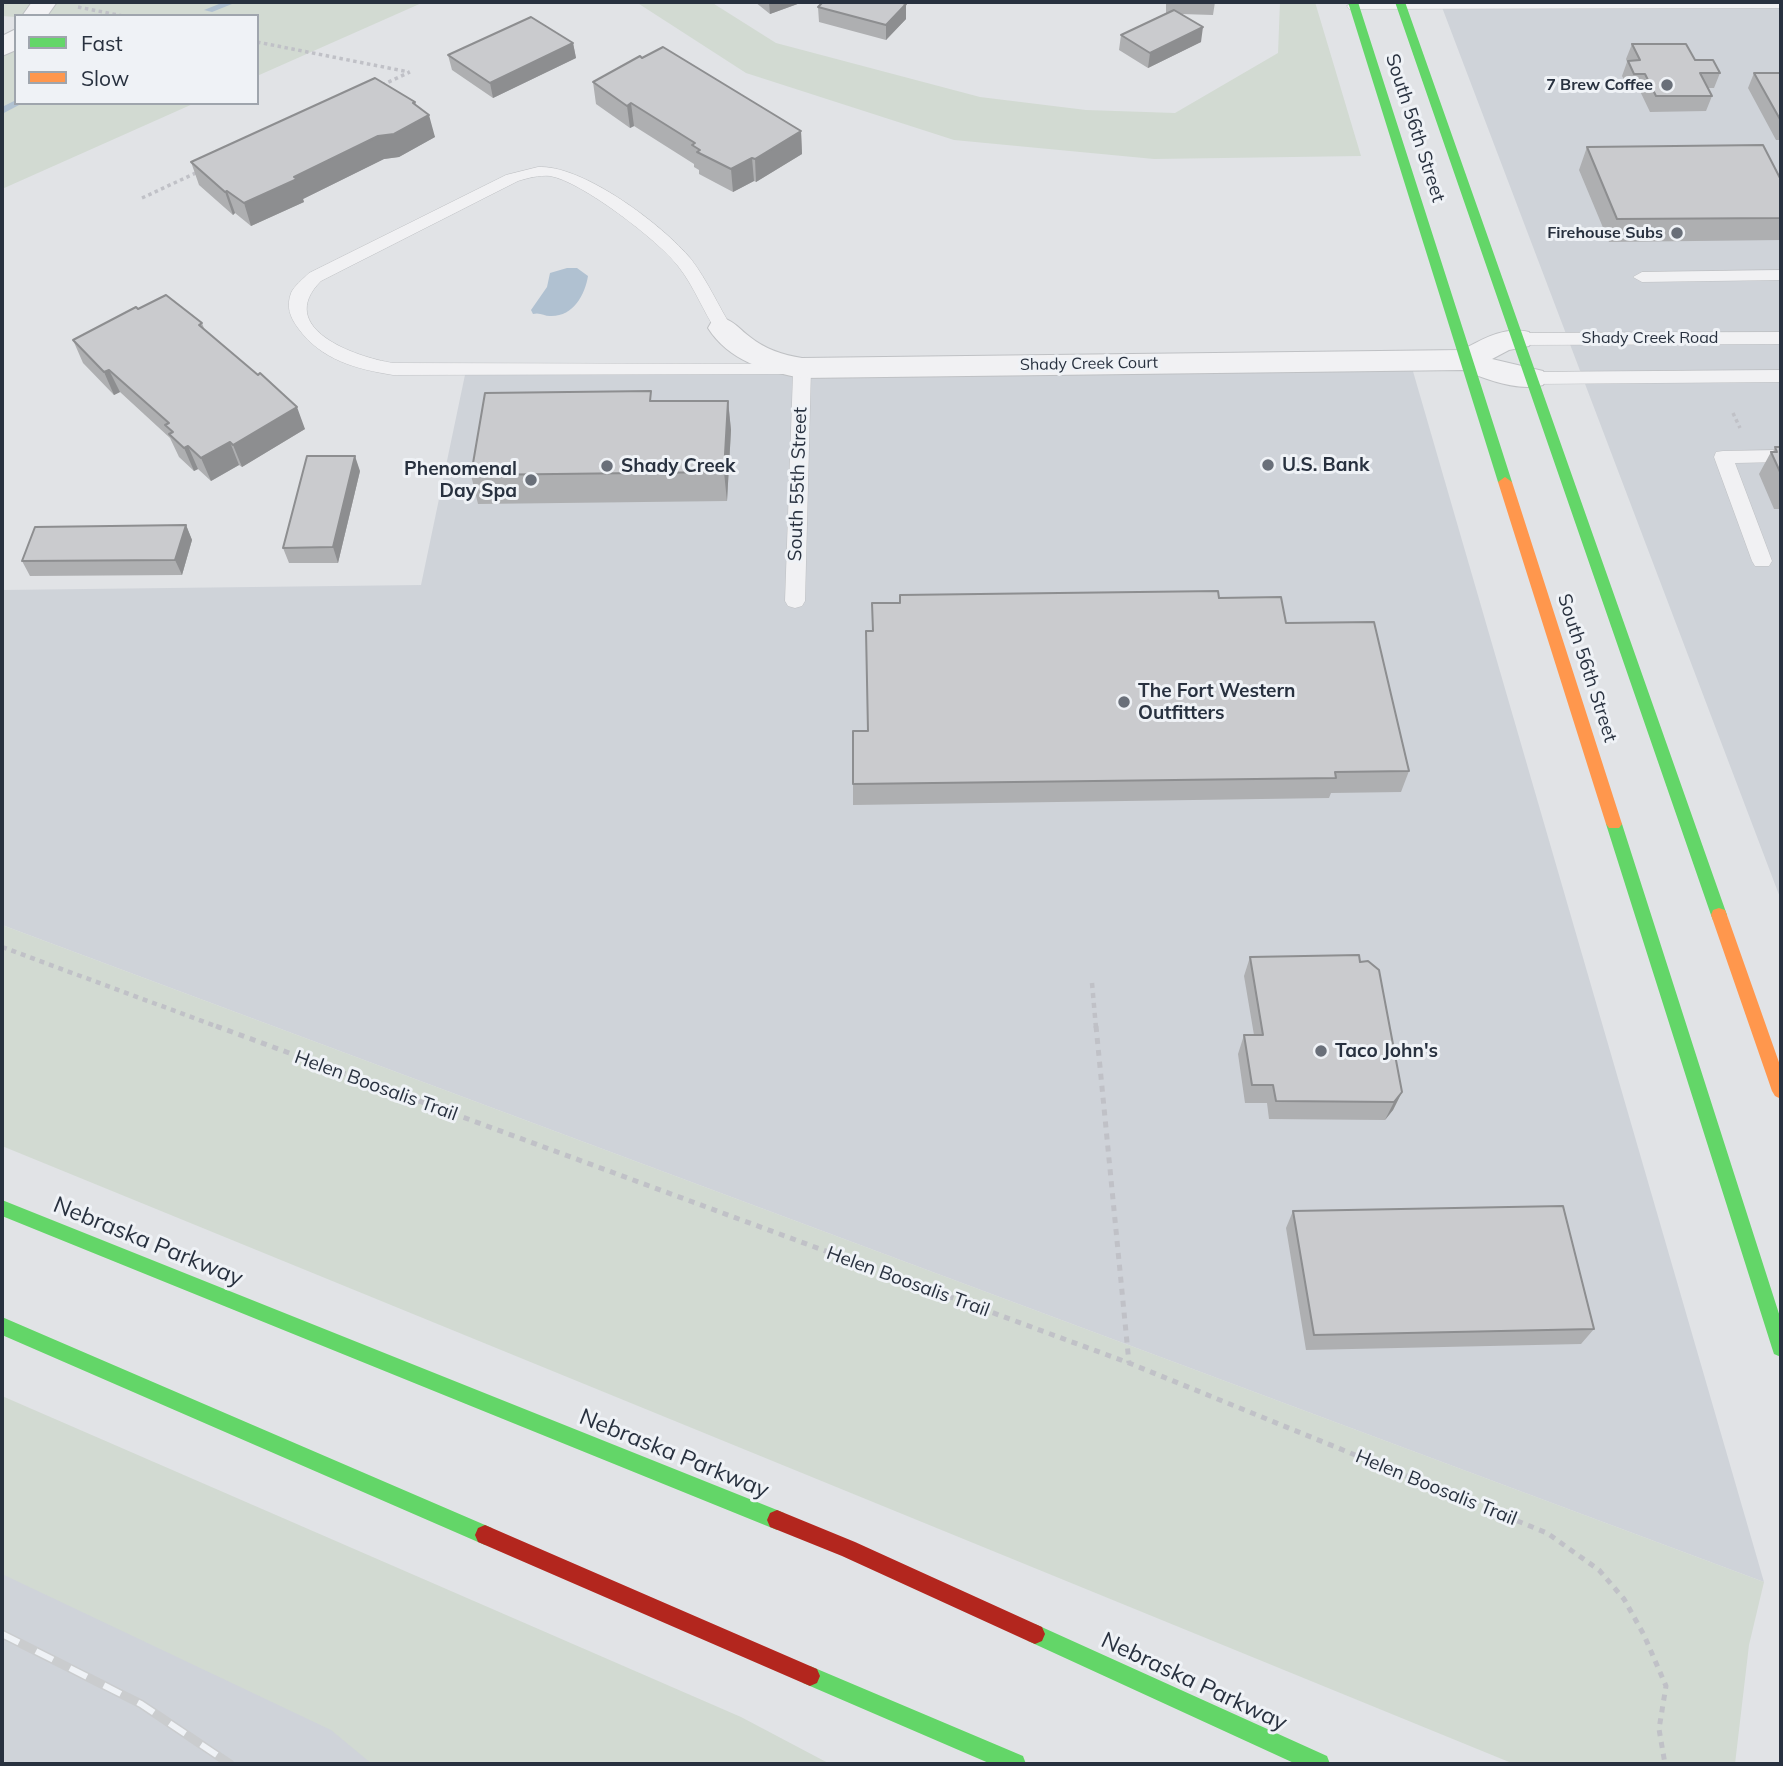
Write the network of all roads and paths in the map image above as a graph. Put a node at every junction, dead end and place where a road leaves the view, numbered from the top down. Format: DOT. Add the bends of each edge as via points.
graph roads {
  1 [pos="1564,2"];
  2 [pos="1354,4"];
  3 [pos="1401,4"];
  4 [pos="1781,4"];
  5 [pos="70,5"];
  6 [pos="1587,5"];
  7 [pos="113,14"];
  8 [pos="259,42"];
  9 [pos="373,89"];
  10 [pos="202,169"];
  11 [pos="142,198"];
  12 [pos="1781,275"];
  13 [pos="1643,276"];
  14 [pos="723,328"];
  15 [pos="1781,338"];
  16 [pos="1518,339"];
  17 [pos="1467,360"];
  18 [pos="802,368"];
  19 [pos="1781,376"];
  20 [pos="1532,377"];
  21 [pos="1781,456"];
  22 [pos="1762,561"];
  23 [pos="795,601"];
  24 [pos="2,947"];
  25 [pos="1092,983"];
  26 [pos="1781,1091"];
  27 [pos="2,1208"];
  28 [pos="2,1326"];
  29 [pos="1781,1348"];
  30 [pos="1129,1363"];
  31 [pos="1015,1764"];
  32 [pos="1319,1764"];
  33 [pos="1665,1764"];
  1 -- 6 [label="lane"];
  2 -- 3 [label="lane"];
  2 -- 17 [label="main road, South 56th Street"];
  3 -- 6 [label="lane"];
  3 -- 16 [label="main road, South 56th Street"];
  4 -- 6 [label="lane"];
  5 -- 7 [label="path"];
  8 -- 9 [label="path" via="410,72"];
  10 -- 11 [label="path"];
  12 -- 13 [label="lane"];
  14 -- 18 [label="street, Shady Creek Court" via="745,350"];
  14 -- 18 [label="lane" via="684,263 667,245 587,186 545,172 512,178 322,273 304,286 296,308 309,332 337,355 393,369"];
  15 -- 16 [label="lane, Shady Creek Road"];
  16 -- 17 [label="street, Shady Creek Court" via="1500,342"];
  16 -- 20 [label="main road, South 56th Street"];
  17 -- 18 [label="street, Shady Creek Court"];
  17 -- 20 [label="street, Shady Creek Court" via="1491,370"];
  17 -- 29 [label="main road, South 56th Street"];
  18 -- 23 [label="lane, South 55th Street"];
  19 -- 20 [label="lane, Shady Creek Road"];
  20 -- 26 [label="main road, South 56th Street"];
  21 -- 22 [label="lane" via="1723,457"];
  24 -- 30 [label="path, Helen Boosalis Trail"];
  25 -- 30 [label="path"];
  27 -- 32 [label="main road, Nebraska Parkway" via="848,1549"];
  28 -- 31 [label="main road"];
  30 -- 33 [label="path, Helen Boosalis Trail" via="1574,1548 1603,1571 1642,1628 1667,1688 1659,1730"];
}
